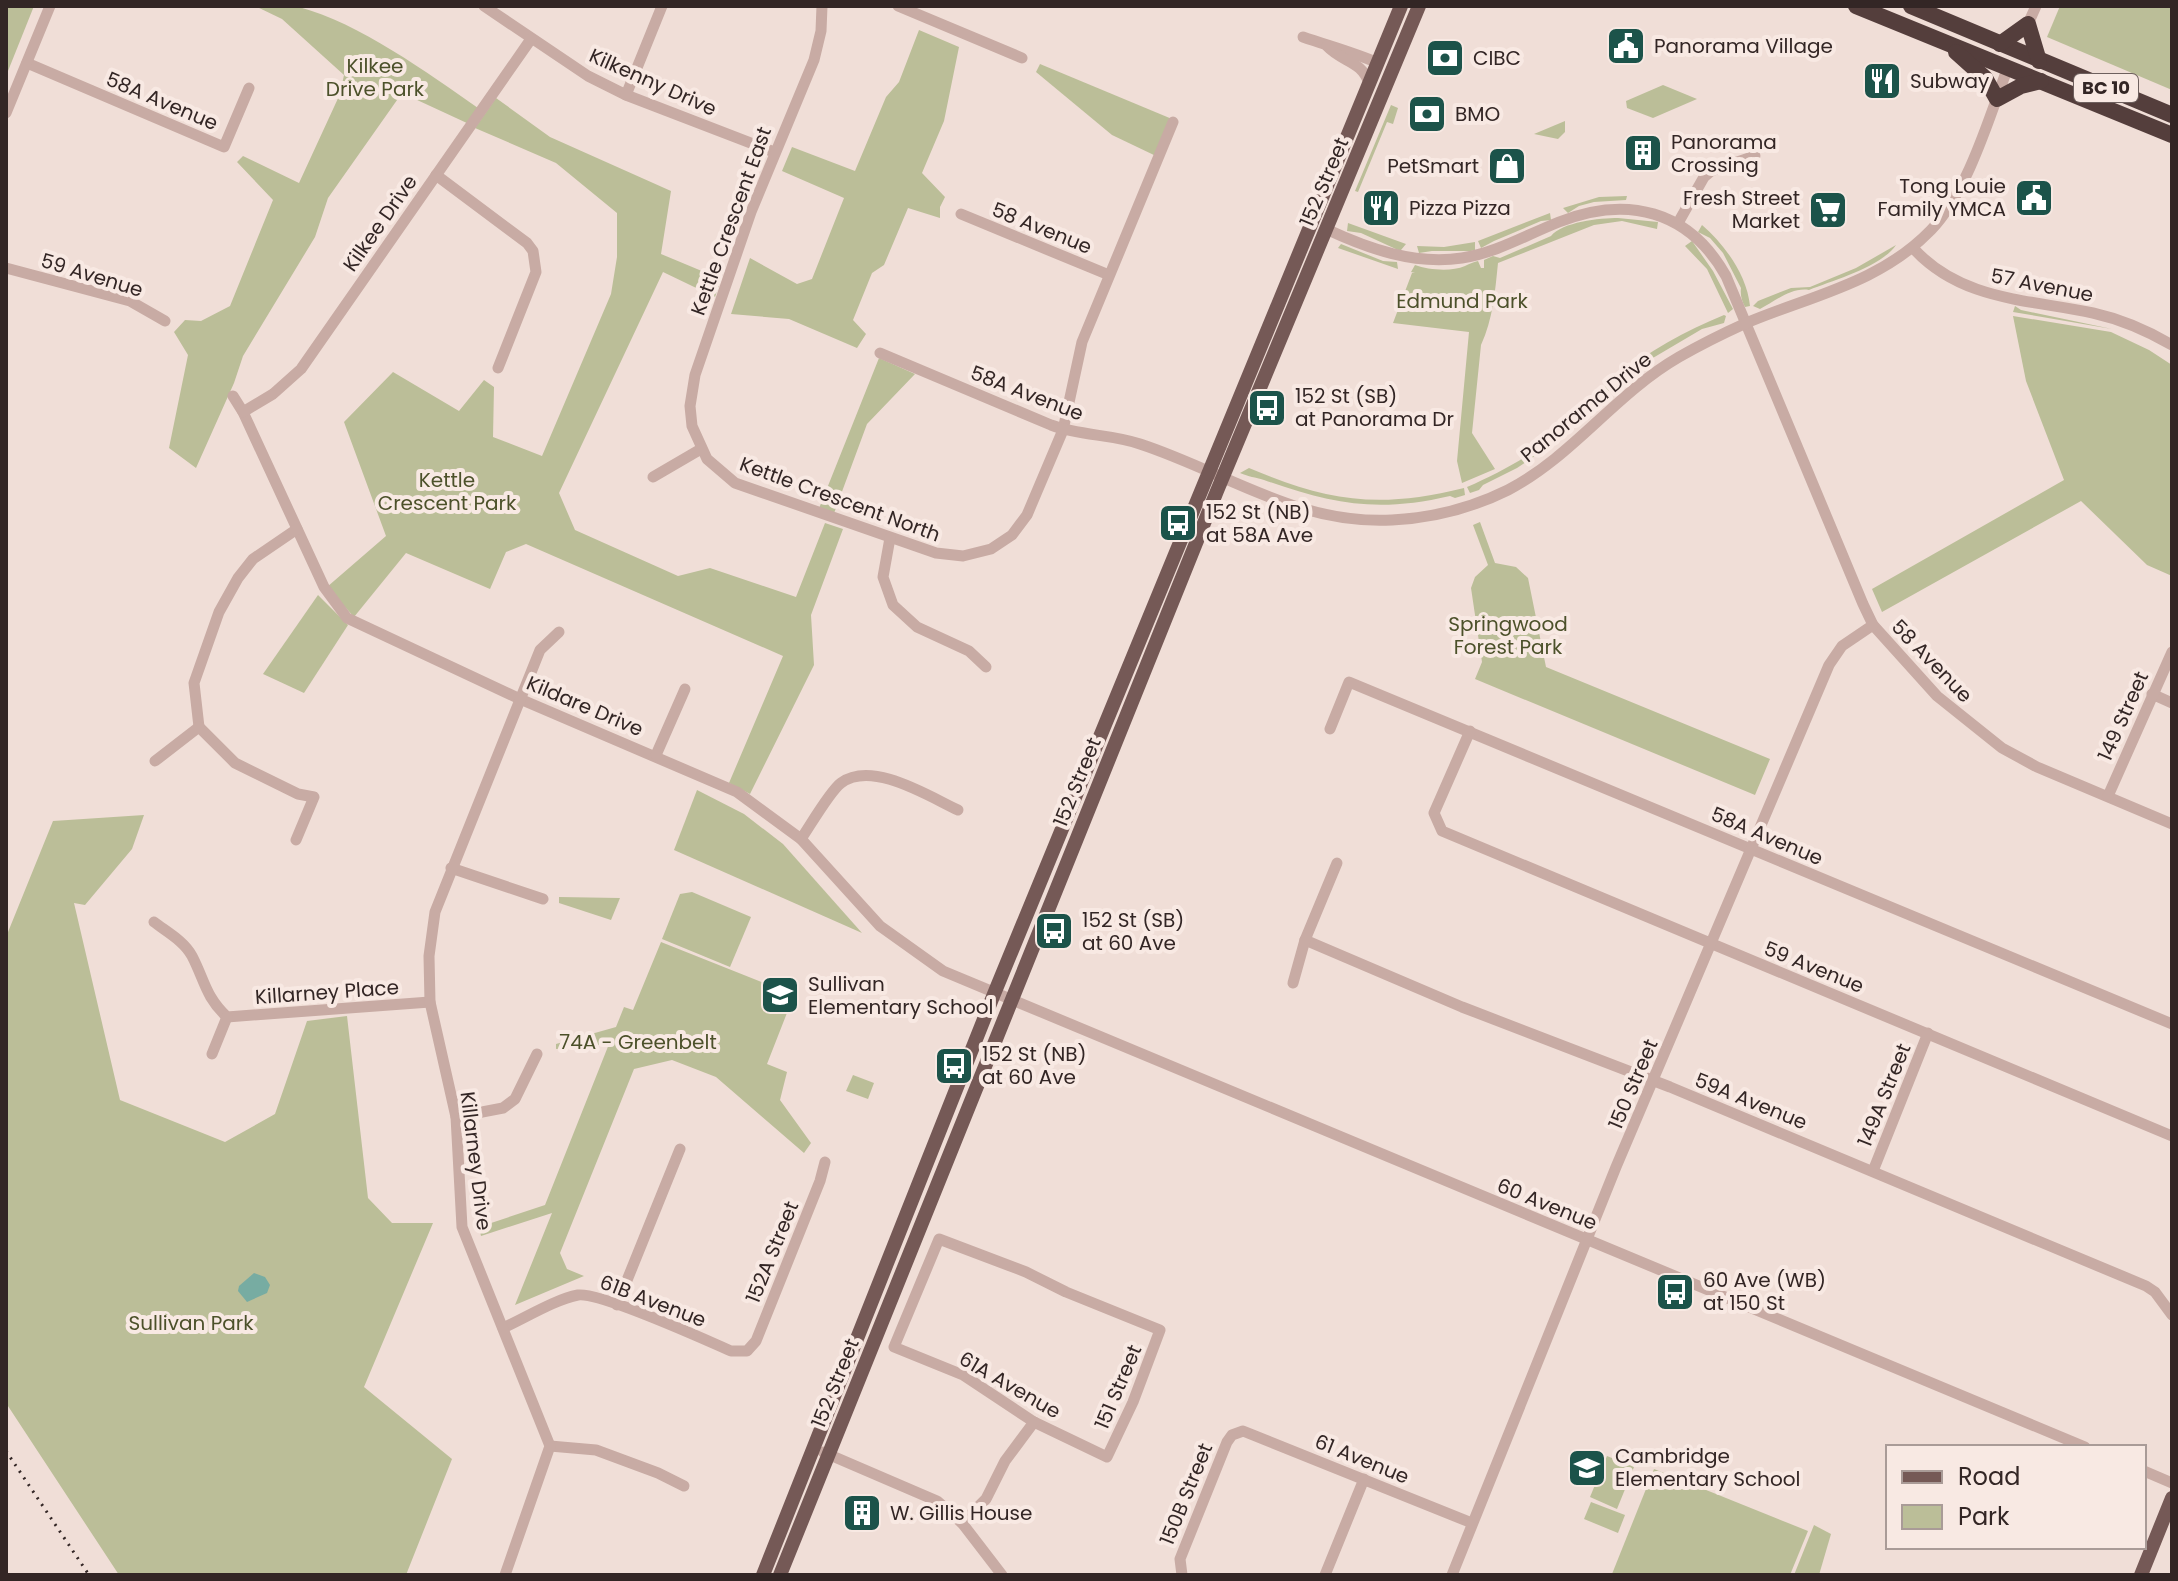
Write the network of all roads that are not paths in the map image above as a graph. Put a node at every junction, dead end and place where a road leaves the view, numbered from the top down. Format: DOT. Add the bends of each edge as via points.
graph roads {
  1 [pos="50,6"];
  2 [pos="484,6"];
  3 [pos="662,6"];
  4 [pos="822,6"];
  5 [pos="898,6"];
  6 [pos="1401,6"];
  7 [pos="1419,6"];
  8 [pos="1856,6"];
  9 [pos="1911,6"];
  10 [pos="2036,6"];
  11 [pos="2028,24"];
  12 [pos="1393,27"];
  13 [pos="1303,37"];
  14 [pos="531,39"];
  15 [pos="1945,44"];
  16 [pos="2000,44"];
  17 [pos="1327,46"];
  18 [pos="2016,50"];
  19 [pos="1022,58"];
  20 [pos="2039,61"];
  21 [pos="27,63"];
  22 [pos="1378,63"];
  23 [pos="2008,67"];
  24 [pos="1391,73"];
  25 [pos="2041,81"];
  26 [pos="1369,83"];
  27 [pos="249,88"];
  28 [pos="626,95"];
  29 [pos="1997,99"];
  30 [pos="1376,110"];
  31 [pos="6,113"];
  32 [pos="2172,115"];
  33 [pos="1173,122"];
  34 [pos="2172,135"];
  35 [pos="774,152"];
  36 [pos="1755,156"];
  37 [pos="436,175"];
  38 [pos="1322,198"];
  39 [pos="961,214"];
  40 [pos="1678,223"];
  41 [pos="1326,229"];
  42 [pos="1913,248"];
  43 [pos="6,268"];
  44 [pos="1109,275"];
  45 [pos="165,321"];
  46 [pos="1744,324"];
  47 [pos="2171,343"];
  48 [pos="880,353"];
  49 [pos="498,368"];
  50 [pos="233,396"];
  51 [pos="243,412"];
  52 [pos="1063,430"];
  53 [pos="701,449"];
  54 [pos="1216,475"];
  55 [pos="653,477"];
  56 [pos="297,529"];
  57 [pos="890,538"];
  58 [pos="1873,625"];
  59 [pos="559,632"];
  60 [pos="2172,652"];
  61 [pos="986,667"];
  62 [pos="685,689"];
  63 [pos="2152,694"];
  64 [pos="520,699"];
  65 [pos="2172,703"];
  66 [pos="199,727"];
  67 [pos="1330,729"];
  68 [pos="1470,731"];
  69 [pos="656,755"];
  70 [pos="155,761"];
  71 [pos="2108,796"];
  72 [pos="958,810"];
  73 [pos="2172,824"];
  74 [pos="801,839"];
  75 [pos="296,840"];
  76 [pos="1750,849"];
  77 [pos="1337,863"];
  78 [pos="451,868"];
  79 [pos="543,899"];
  80 [pos="154,922"];
  81 [pos="1305,940"];
  82 [pos="1712,944"];
  83 [pos="1293,983"];
  84 [pos="994,994"];
  85 [pos="1009,1001"];
  86 [pos="430,1002"];
  87 [pos="227,1017"];
  88 [pos="2172,1024"];
  89 [pos="1928,1033"];
  90 [pos="212,1054"];
  91 [pos="537,1054"];
  92 [pos="1654,1081"];
  93 [pos="456,1117"];
  94 [pos="2172,1136"];
  95 [pos="680,1149"];
  96 [pos="825,1162"];
  97 [pos="1873,1171"];
  98 [pos="1586,1240"];
  99 [pos="617,1305"];
  100 [pos="2172,1315"];
  101 [pos="503,1328"];
  102 [pos="894,1347"];
  103 [pos="747,1351"];
  104 [pos="1034,1422"];
  105 [pos="1237,1433"];
  106 [pos="2080,1445"];
  107 [pos="550,1446"];
  108 [pos="813,1448"];
  109 [pos="829,1455"];
  110 [pos="1107,1457"];
  111 [pos="2146,1472"];
  112 [pos="1364,1479"];
  113 [pos="2172,1483"];
  114 [pos="684,1486"];
  115 [pos="2172,1498"];
  116 [pos="962,1523"];
  117 [pos="1472,1523"];
  118 [pos="1182,1574"];
  119 [pos="505,1575"];
  120 [pos="763,1575"];
  121 [pos="780,1575"];
  122 [pos="1002,1575"];
  123 [pos="1325,1575"];
  124 [pos="1452,1575"];
  125 [pos="2141,1575"];
  1 -- 21 [label="street"];
  2 -- 14 [label="street, Kilkenny Drive"];
  3 -- 28 [label="street"];
  4 -- 35 [label="street, Kettle Crescent East" via="814,60"];
  5 -- 19 [label="street"];
  6 -- 12 [label="main road, 152 Street"];
  7 -- 24 [label="main road, 152 Street"];
  8 -- 15 [label="highway, BC 10"];
  9 -- 16 [label="highway, BC 10"];
  10 -- 11 [label="street"];
  11 -- 16 [label="highway"];
  11 -- 20 [label="highway"];
  12 -- 22 [label="main road, 152 Street"];
  12 -- 24 [label="main road" via="1387,65"];
  13 -- 17 [label="street"];
  14 -- 28 [label="street, Kilkenny Drive"];
  14 -- 37 [label="street, Kilkee Drive"];
  15 -- 23 [label="highway, BC 10"];
  15 -- 29 [label="highway" via="1985,78"];
  16 -- 18 [label="highway, BC 10"];
  17 -- 22 [label="street"];
  17 -- 26 [label="street" via="1362,68"];
  18 -- 20 [label="highway, BC 10"];
  18 -- 23 [label="highway"];
  20 -- 32 [label="highway, BC 10"];
  21 -- 27 [label="street, 58A Avenue" via="224,147"];
  21 -- 31 [label="street"];
  22 -- 26 [label="main road, 152 Street"];
  22 -- 30 [label="main road" via="1380,76 1372,97"];
  23 -- 25 [label="highway, BC 10"];
  23 -- 29 [label="street, Panorama Drive"];
  24 -- 30 [label="main road, 152 Street"];
  25 -- 29 [label="highway"];
  25 -- 34 [label="highway, BC 10"];
  26 -- 38 [label="main road, 152 Street"];
  28 -- 35 [label="street, Kilkenny Drive"];
  29 -- 42 [label="street, Panorama Drive" via="1956,196"];
  30 -- 41 [label="main road, 152 Street"];
  33 -- 44 [label="street"];
  35 -- 53 [label="street, Kettle Crescent East" via="692,385 690,415"];
  36 -- 40 [label="street" via="1704,177"];
  37 -- 49 [label="street" via="533,251 536,272"];
  37 -- 51 [label="street, Kilkee Drive" via="301,369"];
  38 -- 41 [label="main road" via="1321,225"];
  38 -- 54 [label="main road, 152 Street"];
  39 -- 44 [label="street, 58 Avenue"];
  40 -- 41 [label="street" via="1642,211 1597,211 1494,250 1434,261 1385,253"];
  40 -- 46 [label="street, 58 Avenue" via="1715,257"];
  41 -- 54 [label="main road, 152 Street"];
  42 -- 46 [label="street, Panorama Drive" via="1876,273"];
  42 -- 47 [label="street, 57 Avenue" via="1944,275 1979,292 2096,314"];
  43 -- 45 [label="street, 59 Avenue" via="130,301"];
  44 -- 52 [label="street" via="1079,352"];
  46 -- 54 [label="street, Panorama Drive" via="1643,380 1540,471 1471,506 1419,518 1342,519 1296,508"];
  46 -- 58 [label="street, 58 Avenue"];
  48 -- 52 [label="street, 58A Avenue"];
  50 -- 51 [label="street, Kildare Drive"];
  51 -- 56 [label="street, Kildare Drive"];
  52 -- 54 [label="street, 58A Avenue" via="1138,443"];
  52 -- 57 [label="street, Kettle Crescent North" via="1027,515 1012,535 978,554 943,555"];
  53 -- 55 [label="street"];
  53 -- 57 [label="street, Kettle Crescent North" via="735,483"];
  54 -- 84 [label="main road, 152 Street"];
  54 -- 85 [label="main road, 152 Street"];
  56 -- 64 [label="street, Kildare Drive" via="324,587 347,618"];
  56 -- 66 [label="street" via="253,559 219,612 194,683"];
  57 -- 61 [label="street" via="883,577 893,605 917,627 969,651"];
  58 -- 71 [label="street, 58 Avenue" via="1937,696 2002,748"];
  58 -- 76 [label="street, 150 Street" via="1842,646 1829,665"];
  59 -- 64 [label="street, Killarney Drive" via="540,650"];
  60 -- 63 [label="street, 149 Street"];
  62 -- 69 [label="street"];
  63 -- 65 [label="street"];
  63 -- 71 [label="street, 149 Street"];
  64 -- 69 [label="street, Kildare Drive"];
  64 -- 78 [label="street, Killarney Drive"];
  66 -- 70 [label="street"];
  66 -- 75 [label="street" via="235,763 314,797"];
  67 -- 68 [label="street, 58A Avenue" via="1349,682"];
  68 -- 76 [label="street, 58A Avenue"];
  68 -- 82 [label="street, 59 Avenue" via="1434,813 1442,831"];
  69 -- 74 [label="street, Kildare Drive" via="737,792"];
  71 -- 73 [label="street, 58 Avenue"];
  72 -- 74 [label="street" via="897,781 863,773 840,783"];
  74 -- 84 [label="street, Kildare Drive" via="892,936 943,971"];
  76 -- 82 [label="street, 150 Street"];
  76 -- 88 [label="street, 58A Avenue"];
  77 -- 81 [label="street"];
  78 -- 79 [label="street"];
  78 -- 86 [label="street, Killarney Drive" via="435,912"];
  80 -- 87 [label="street" via="183,944 211,1003"];
  81 -- 83 [label="street"];
  81 -- 92 [label="street, 59A Avenue"];
  82 -- 89 [label="street, 59 Avenue"];
  82 -- 92 [label="street, 150 Street"];
  84 -- 85 [label="street, 60 Avenue"];
  84 -- 108 [label="main road, 152 Street"];
  85 -- 98 [label="street, 60 Avenue"];
  85 -- 109 [label="main road, 152 Street"];
  86 -- 87 [label="street, Killarney Place"];
  86 -- 93 [label="street, Killarney Drive"];
  87 -- 90 [label="street"];
  89 -- 94 [label="street, 59 Avenue"];
  89 -- 97 [label="street, 149A Street"];
  91 -- 93 [label="street" via="515,1099 503,1108"];
  92 -- 97 [label="street, 59A Avenue"];
  92 -- 98 [label="street, 150 Street"];
  93 -- 101 [label="street, Killarney Drive" via="462,1227"];
  95 -- 99 [label="street"];
  96 -- 103 [label="street, 152A Street" via="756,1341"];
  97 -- 100 [label="street, 59A Avenue" via="2146,1286"];
  98 -- 106 [label="street, 60 Avenue"];
  98 -- 117 [label="street, 150 Street"];
  99 -- 101 [label="street, 61B Avenue" via="579,1295"];
  99 -- 103 [label="street, 61B Avenue" via="731,1351"];
  101 -- 107 [label="street, Killarney Drive"];
  102 -- 104 [label="street, 61A Avenue" via="963,1375"];
  102 -- 110 [label="street, 151 Street" via="939,1239 1160,1330"];
  104 -- 110 [label="street, 61A Avenue"];
  104 -- 116 [label="street" via="986,1499"];
  105 -- 112 [label="street, 61 Avenue" via="1250,1432"];
  105 -- 118 [label="street, 150B Street" via="1227,1442 1207,1489 1180,1559"];
  107 -- 114 [label="street" via="596,1450"];
  107 -- 119 [label="street"];
  108 -- 109 [label="street"];
  108 -- 120 [label="main road, 152 Street"];
  109 -- 116 [label="street" via="927,1495"];
  109 -- 121 [label="main road, 152 Street"];
  111 -- 113 [label="street"];
  112 -- 117 [label="street, 61 Avenue"];
  112 -- 123 [label="street"];
  115 -- 125 [label="main road"];
  116 -- 122 [label="street"];
  117 -- 124 [label="street, 150 Street"];
}
